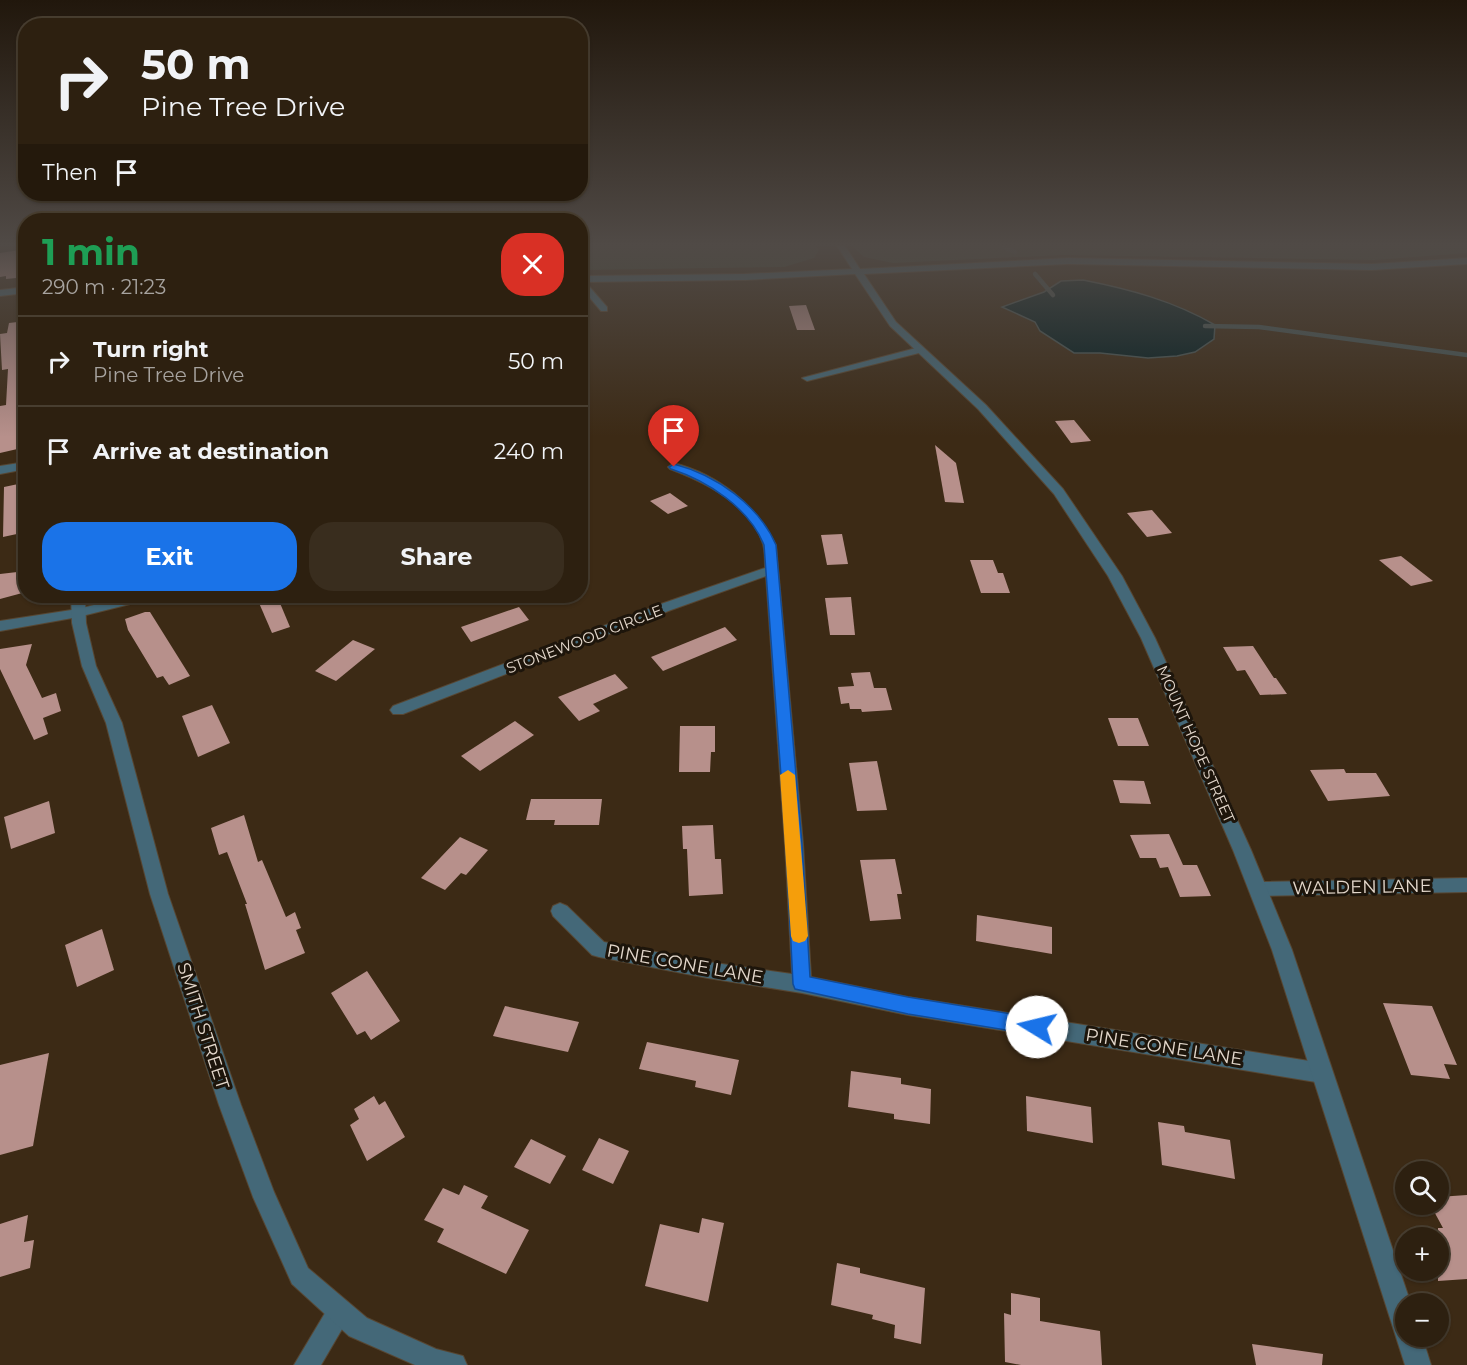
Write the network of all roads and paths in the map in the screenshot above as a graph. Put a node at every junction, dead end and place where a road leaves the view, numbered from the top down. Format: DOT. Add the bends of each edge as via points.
graph roads {
  1 [pos="882,310"];
  2 [pos="920,351"];
  3 [pos="807,378"];
  4 [pos="18,467"];
  5 [pos="674,467"];
  6 [pos="0,470"];
  7 [pos="771,570"];
  8 [pos="78,604"];
  9 [pos="0,626"];
  10 [pos="398,710"];
  11 [pos="1467,885"];
  12 [pos="1258,889"];
  13 [pos="560,911"];
  14 [pos="802,984"];
  15 [pos="1322,1073"];
  16 [pos="1395,1293"];
  17 [pos="340,1311"];
  18 [pos="1412,1347"];
  19 [pos="307,1365"];
  20 [pos="454,1365"];
  21 [pos="1418,1365"];
  1 -- 2 [label="street, MOUNT HOPE STREET"];
  2 -- 3 [label="lane"];
  2 -- 12 [label="street, MOUNT HOPE STREET" via="982,407 1059,492 1115,576 1148,638"];
  4 -- 6 [label="street"];
  5 -- 7 [label="street" via="698,474 747,509 770,545"];
  7 -- 10 [label="street, STONEWOOD CIRCLE"];
  7 -- 14 [label="street"];
  8 -- 9 [label="street"];
  8 -- 17 [label="street, SMITH STREET" via="89,666 114,723 159,894 249,1156 300,1276"];
  11 -- 12 [label="street, WALDEN LANE"];
  12 -- 15 [label="street, MOUNT HOPE STREET"];
  13 -- 14 [label="street, PINE CONE LANE" via="599,949"];
  14 -- 15 [label="street, PINE CONE LANE" via="908,1006"];
  15 -- 16 [label="street, MOUNT HOPE STREET"];
  17 -- 19 [label="street"];
  17 -- 20 [label="street, SMITH STREET" via="358,1327 435,1361"];
  18 -- 21 [label="street"];
}
